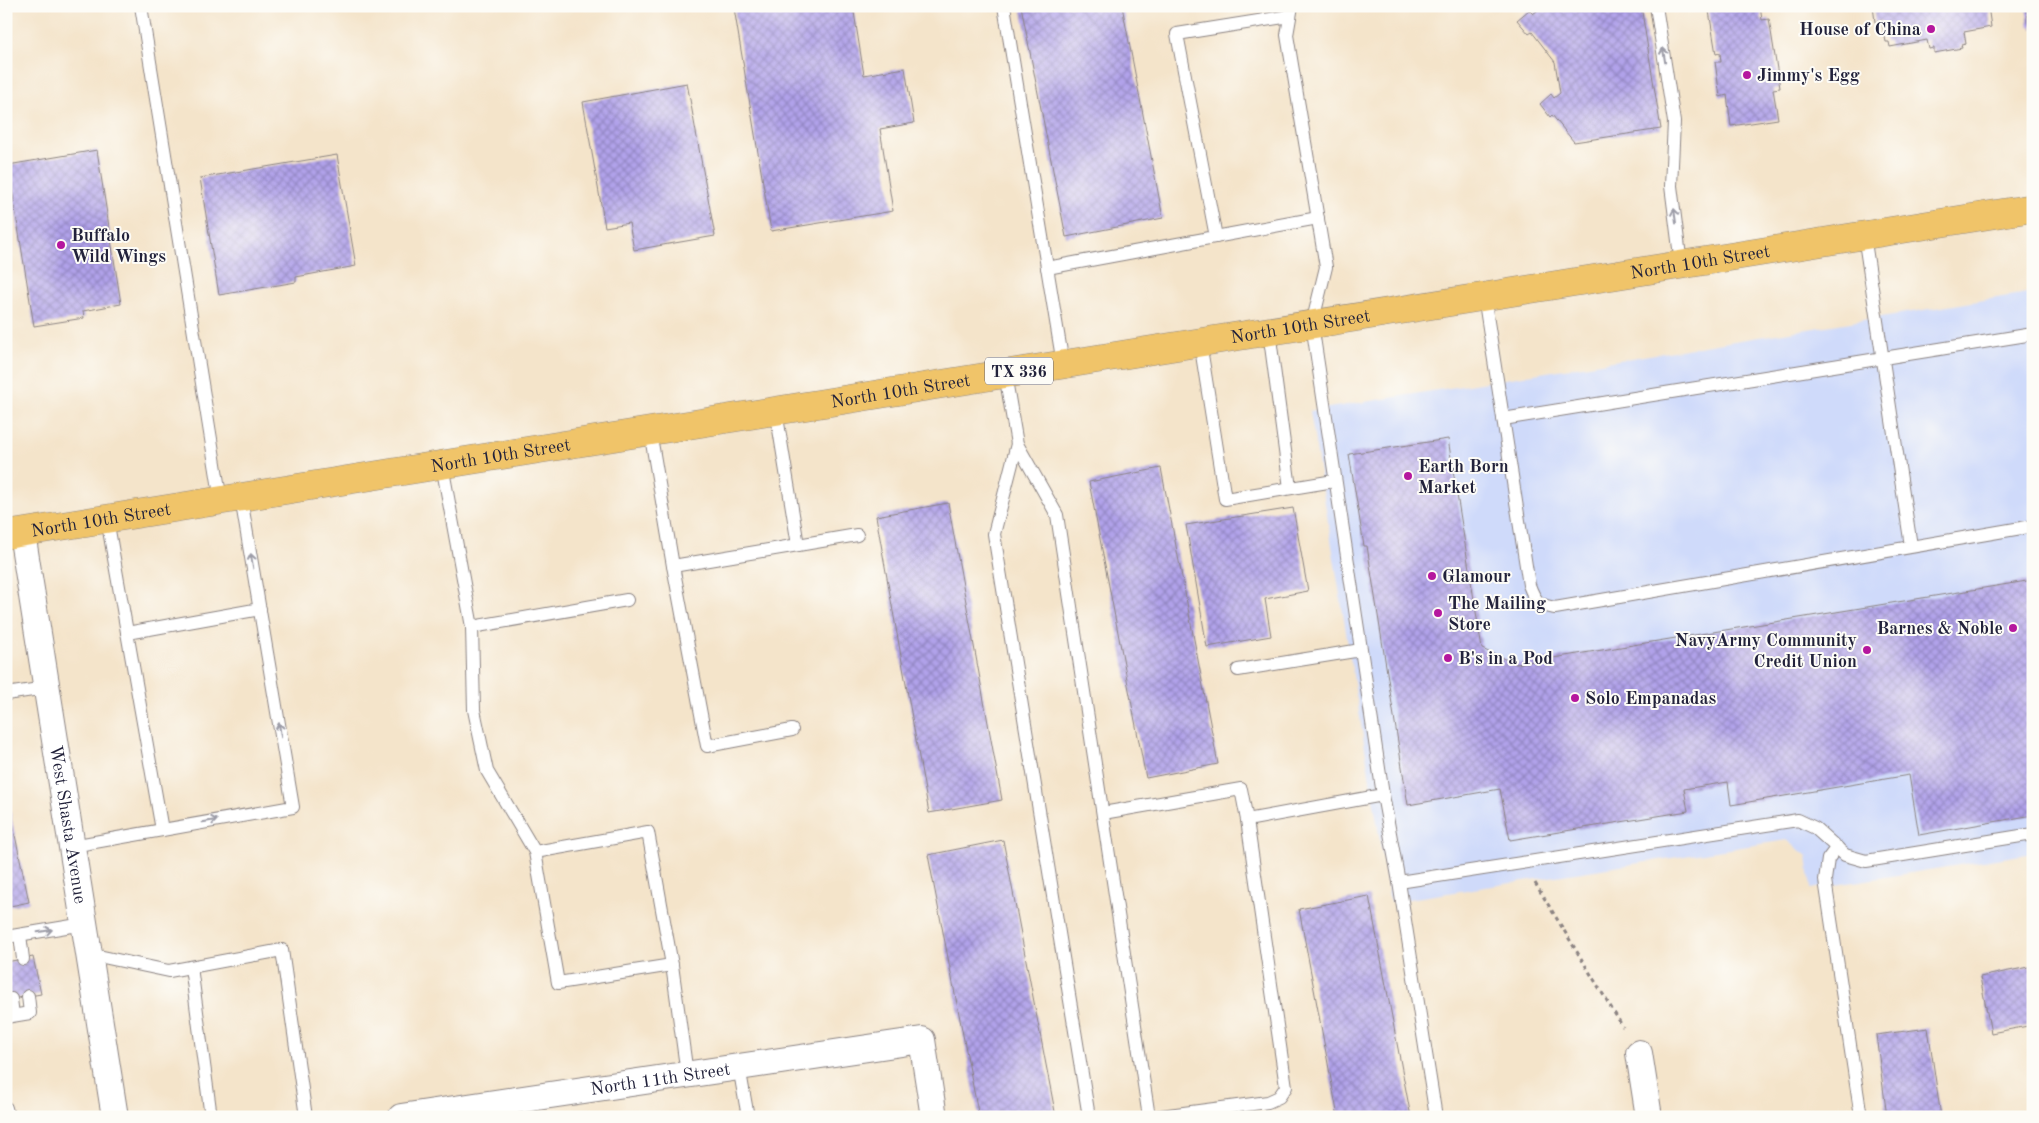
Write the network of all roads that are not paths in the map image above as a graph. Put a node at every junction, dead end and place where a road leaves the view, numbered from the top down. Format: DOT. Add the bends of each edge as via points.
graph roads {
  1 [pos="141,6"];
  2 [pos="1004,6"];
  3 [pos="1656,6"];
  4 [pos="1291,11"];
  5 [pos="2033,208"];
  6 [pos="1318,218"];
  7 [pos="1864,235"];
  8 [pos="1216,237"];
  9 [pos="1681,264"];
  10 [pos="1047,268"];
  11 [pos="1484,296"];
  12 [pos="1312,324"];
  13 [pos="1269,331"];
  14 [pos="2033,334"];
  15 [pos="1200,342"];
  16 [pos="1882,359"];
  17 [pos="1063,364"];
  18 [pos="1005,374"];
  19 [pos="776,411"];
  20 [pos="1503,419"];
  21 [pos="650,432"];
  22 [pos="1017,444"];
  23 [pos="442,465"];
  24 [pos="1334,481"];
  25 [pos="1290,488"];
  26 [pos="231,499"];
  27 [pos="108,519"];
  28 [pos="2033,526"];
  29 [pos="14,534"];
  30 [pos="857,535"];
  31 [pos="798,545"];
  32 [pos="1911,546"];
  33 [pos="673,566"];
  34 [pos="626,600"];
  35 [pos="260,610"];
  36 [pos="472,627"];
  37 [pos="127,633"];
  38 [pos="1362,650"];
  39 [pos="1238,670"];
  40 [pos="46,688"];
  41 [pos="6,694"];
  42 [pos="792,730"];
  43 [pos="1383,795"];
  44 [pos="1103,813"];
  45 [pos="1247,820"];
  46 [pos="162,830"];
  47 [pos="2033,834"];
  48 [pos="72,846"];
  49 [pos="1837,847"];
  50 [pos="535,852"];
  51 [pos="1399,882"];
  52 [pos="84,924"];
  53 [pos="20,935"];
  54 [pos="6,937"];
  55 [pos="89,954"];
  56 [pos="23,959"];
  57 [pos="672,965"];
  58 [pos="191,967"];
  59 [pos="28,996"];
  60 [pos="11,999"];
  61 [pos="10,1016"];
  62 [pos="1639,1054"];
  63 [pos="739,1066"];
  64 [pos="687,1074"];
  65 [pos="548,1106"];
  66 [pos="6,1108"];
  67 [pos="8,1117"];
  68 [pos="115,1117"];
  69 [pos="211,1117"];
  70 [pos="306,1117"];
  71 [pos="401,1117"];
  72 [pos="748,1117"];
  73 [pos="934,1117"];
  74 [pos="1089,1117"];
  75 [pos="1151,1117"];
  76 [pos="1436,1117"];
  77 [pos="1649,1117"];
  78 [pos="1861,1117"];
  1 -- 26 [label="lane"];
  2 -- 10 [label="lane"];
  9 -- 3 [label="lane, one-way" via="1671,186 1674,122"];
  4 -- 6 [label="lane" via="1287,35"];
  4 -- 8 [label="lane" via="1177,34"];
  5 -- 7 [label="main road, North 10th Street / TX 336"];
  6 -- 8 [label="lane"];
  6 -- 12 [label="lane" via="1326,267"];
  7 -- 9 [label="main road, North 10th Street / TX 336"];
  7 -- 16 [label="lane"];
  8 -- 10 [label="lane"];
  9 -- 11 [label="main road, North 10th Street / TX 336"];
  10 -- 17 [label="lane"];
  11 -- 12 [label="main road, North 10th Street / TX 336"];
  11 -- 20 [label="lane"];
  12 -- 13 [label="main road, North 10th Street / TX 336"];
  12 -- 24 [label="lane"];
  13 -- 15 [label="main road, North 10th Street / TX 336"];
  13 -- 25 [label="lane"];
  14 -- 16 [label="lane"];
  15 -- 17 [label="main road, North 10th Street / TX 336"];
  15 -- 25 [label="lane" via="1225,499"];
  16 -- 20 [label="lane"];
  16 -- 32 [label="lane"];
  17 -- 18 [label="main road, North 10th Street / TX 336"];
  18 -- 19 [label="main road, North 10th Street / TX 336"];
  18 -- 22 [label="lane"];
  19 -- 21 [label="main road, North 10th Street / TX 336"];
  19 -- 31 [label="lane"];
  20 -- 32 [label="lane" via="1529,585 1543,606 1555,608"];
  21 -- 23 [label="main road, North 10th Street / TX 336"];
  21 -- 33 [label="lane"];
  22 -- 44 [label="lane" via="1057,515"];
  22 -- 74 [label="lane" via="994,534"];
  23 -- 26 [label="main road, North 10th Street / TX 336"];
  23 -- 36 [label="lane"];
  24 -- 25 [label="lane"];
  24 -- 38 [label="lane"];
  26 -- 27 [label="main road, North 10th Street / TX 336"];
  35 -- 26 [label="lane, one-way"];
  27 -- 29 [label="main road, North 10th Street / TX 336"];
  27 -- 37 [label="lane"];
  28 -- 32 [label="lane"];
  29 -- 40 [label="street, West Shasta Avenue"];
  30 -- 31 [label="lane"];
  31 -- 33 [label="lane"];
  33 -- 42 [label="lane" via="707,746"];
  34 -- 36 [label="lane"];
  35 -- 37 [label="lane"];
  46 -- 35 [label="lane, one-way" via="293,807"];
  36 -- 50 [label="lane" via="474,710 487,771"];
  37 -- 46 [label="lane"];
  38 -- 39 [label="lane"];
  38 -- 43 [label="lane"];
  40 -- 41 [label="lane"];
  40 -- 48 [label="street, West Shasta Avenue"];
  43 -- 45 [label="lane"];
  43 -- 51 [label="lane"];
  44 -- 45 [label="lane" via="1241,789"];
  44 -- 75 [label="lane"];
  45 -- 75 [label="lane" via="1286,1087 1279,1097 1268,1102"];
  46 -- 48 [label="lane"];
  47 -- 49 [label="lane" via="1866,861 1845,855"];
  48 -- 52 [label="street, West Shasta Avenue"];
  49 -- 51 [label="lane" via="1815,828 1798,820"];
  49 -- 78 [label="lane" via="1828,859 1825,880"];
  50 -- 57 [label="lane" via="558,982"];
  50 -- 57 [label="lane" via="648,832"];
  51 -- 76 [label="lane"];
  53 -- 52 [label="lane, one-way"];
  52 -- 55 [label="street, West Shasta Avenue"];
  53 -- 54 [label="lane"];
  53 -- 56 [label="lane"];
  55 -- 58 [label="lane" via="168,971"];
  55 -- 68 [label="street, West Shasta Avenue"];
  57 -- 64 [label="lane"];
  58 -- 69 [label="lane"];
  58 -- 70 [label="lane" via="282,950"];
  59 -- 61 [label="lane" via="30,1013"];
  60 -- 61 [label="lane"];
  62 -- 77 [label="street"];
  63 -- 64 [label="street, North 11th Street"];
  63 -- 72 [label="lane"];
  63 -- 73 [label="street, North 11th Street" via="922,1040"];
  64 -- 65 [label="street, North 11th Street"];
  65 -- 71 [label="street, North 11th Street"];
  66 -- 67 [label="lane"];
}
